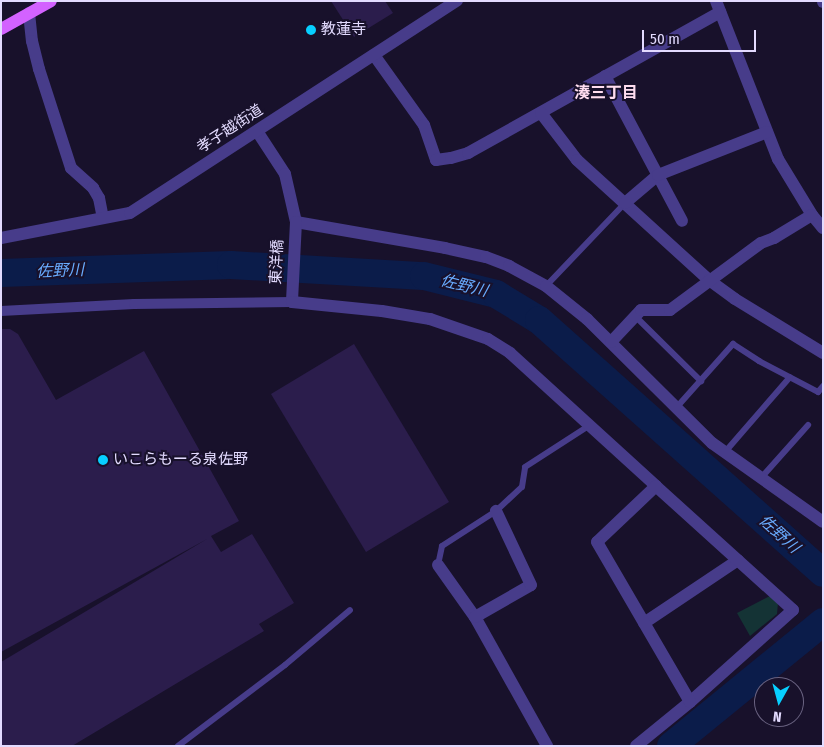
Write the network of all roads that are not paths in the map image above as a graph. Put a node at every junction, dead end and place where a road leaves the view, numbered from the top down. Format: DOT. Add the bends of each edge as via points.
graph roads {
  1 [pos="51,1"];
  2 [pos="457,1"];
  3 [pos="718,7"];
  4 [pos="29,13"];
  5 [pos="1,29"];
  6 [pos="374,55"];
  7 [pos="605,76"];
  8 [pos="541,113"];
  9 [pos="257,131"];
  10 [pos="767,132"];
  11 [pos="658,175"];
  12 [pos="625,203"];
  13 [pos="812,215"];
  14 [pos="103,218"];
  15 [pos="682,221"];
  16 [pos="296,225"];
  17 [pos="823,228"];
  18 [pos="1,238"];
  19 [pos="709,280"];
  20 [pos="546,286"];
  21 [pos="292,300"];
  22 [pos="1,310"];
  23 [pos="635,316"];
  24 [pos="611,342"];
  25 [pos="823,353"];
  26 [pos="790,377"];
  27 [pos="701,381"];
  28 [pos="823,386"];
  29 [pos="676,408"];
  30 [pos="591,424"];
  31 [pos="808,425"];
  32 [pos="725,452"];
  33 [pos="761,478"];
  34 [pos="656,486"];
  35 [pos="496,510"];
  36 [pos="823,522"];
  37 [pos="738,560"];
  38 [pos="438,565"];
  39 [pos="350,610"];
  40 [pos="475,617"];
  41 [pos="644,623"];
  42 [pos="690,702"];
  43 [pos="178,746"];
  44 [pos="546,746"];
  45 [pos="636,746"];
  1 -- 4 [label="main road"];
  2 -- 6 [label="street, 孝子越街道"];
  3 -- 7 [label="street"];
  3 -- 10 [label="street"];
  4 -- 5 [label="main road"];
  4 -- 14 [label="street" via="39,69 71,168 99,198"];
  6 -- 8 [label="street" via="424,126 436,160 468,153"];
  6 -- 9 [label="street, 孝子越街道"];
  7 -- 8 [label="street"];
  7 -- 11 [label="street"];
  8 -- 12 [label="street" via="577,160"];
  9 -- 14 [label="street, 孝子越街道" via="130,213"];
  9 -- 16 [label="street, 東洋橋" via="285,174"];
  10 -- 11 [label="street"];
  10 -- 13 [label="street" via="778,158"];
  11 -- 12 [label="street"];
  11 -- 15 [label="street"];
  12 -- 19 [label="street"];
  12 -- 20 [label="lane"];
  13 -- 17 [label="street"];
  13 -- 19 [label="street" via="760,243"];
  14 -- 18 [label="street, 孝子越街道"];
  16 -- 20 [label="street" via="486,257"];
  16 -- 21 [label="street, 東洋橋"];
  19 -- 23 [label="street" via="670,310 641,310"];
  19 -- 25 [label="street"];
  20 -- 24 [label="street" via="587,318"];
  21 -- 22 [label="street"];
  21 -- 30 [label="street" via="430,320 488,339 510,353"];
  23 -- 24 [label="street"];
  23 -- 27 [label="lane"];
  24 -- 29 [label="street"];
  26 -- 27 [label="lane" via="733,344"];
  26 -- 28 [label="lane" via="818,392"];
  26 -- 32 [label="lane"];
  27 -- 29 [label="lane"];
  29 -- 32 [label="street" via="712,444"];
  30 -- 34 [label="street"];
  30 -- 35 [label="lane" via="525,467 522,487"];
  31 -- 33 [label="lane"];
  32 -- 33 [label="street"];
  33 -- 36 [label="street"];
  34 -- 37 [label="street"];
  34 -- 41 [label="street" via="597,542"];
  35 -- 38 [label="lane" via="442,546"];
  35 -- 40 [label="street" via="532,585"];
  37 -- 41 [label="street"];
  37 -- 42 [label="street" via="794,610"];
  38 -- 40 [label="street"];
  39 -- 43 [label="lane" via="285,666"];
  40 -- 44 [label="street"];
  41 -- 42 [label="street"];
  42 -- 45 [label="street"];
}
